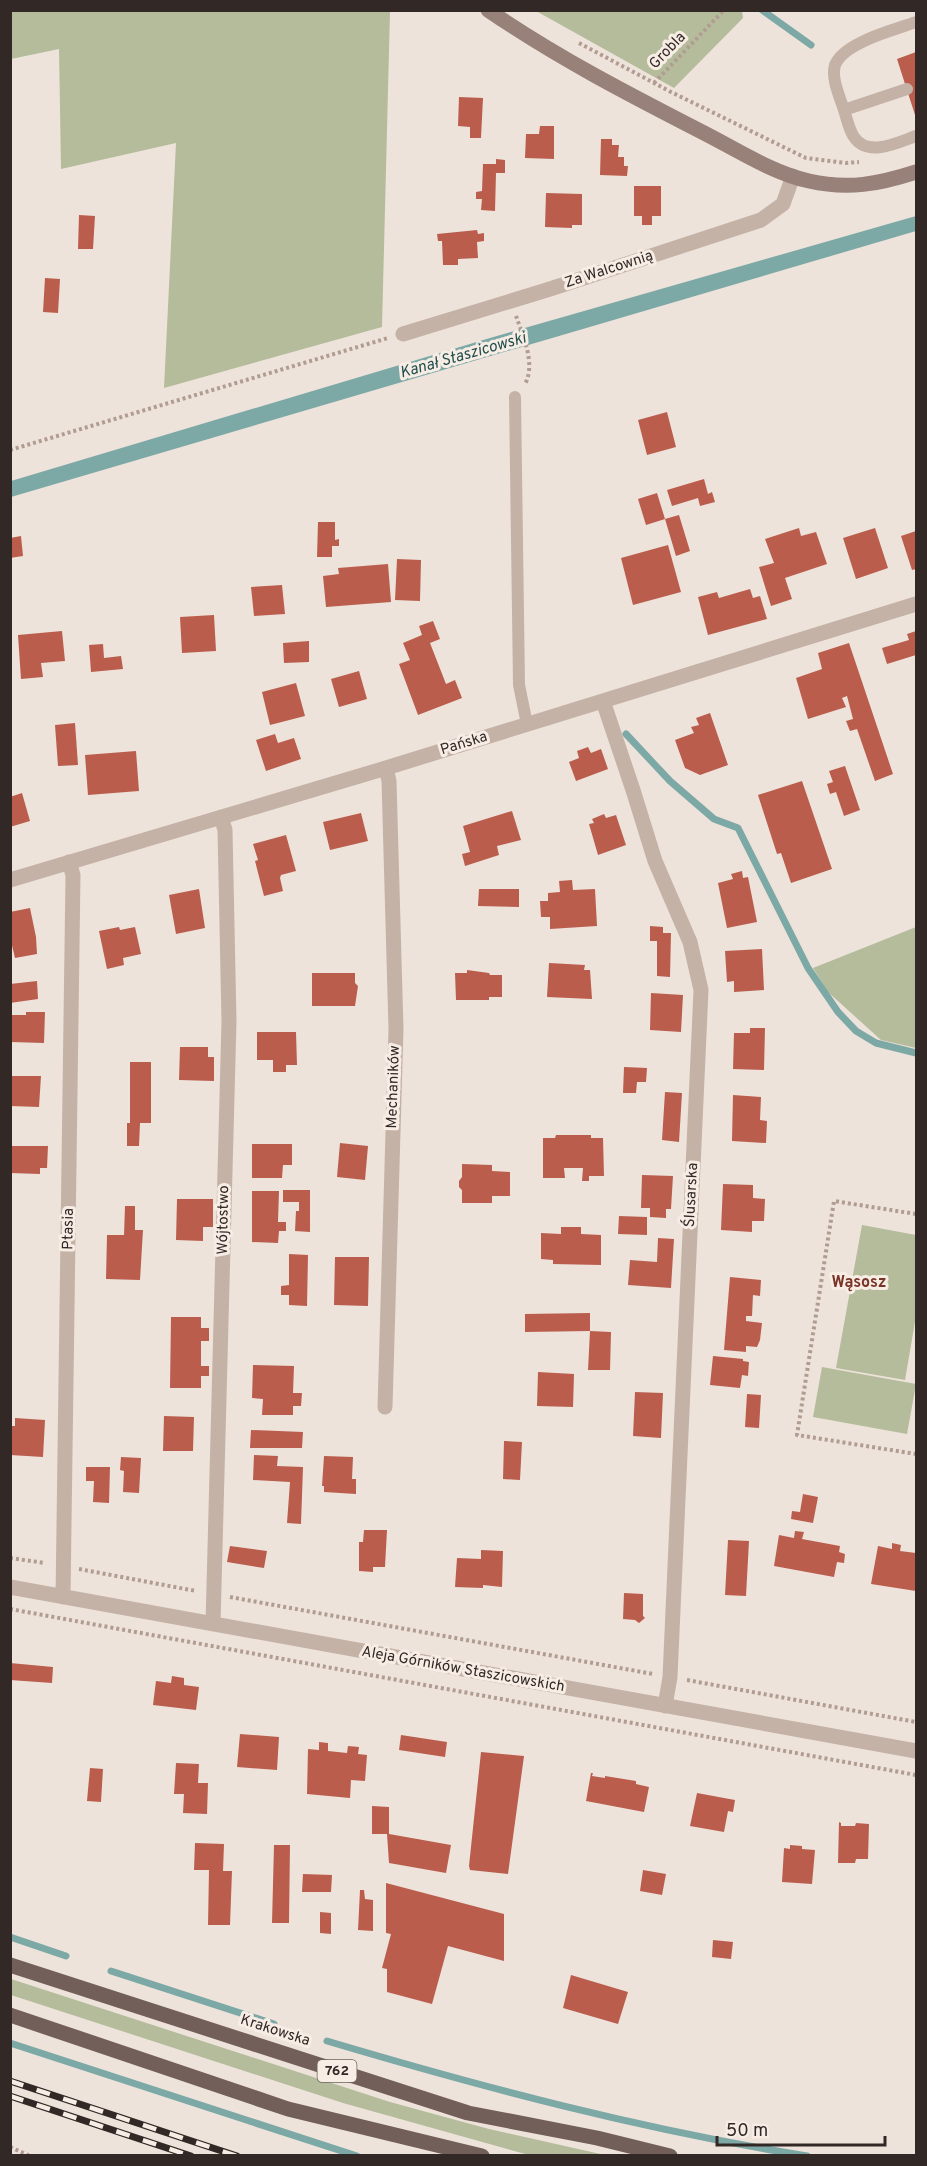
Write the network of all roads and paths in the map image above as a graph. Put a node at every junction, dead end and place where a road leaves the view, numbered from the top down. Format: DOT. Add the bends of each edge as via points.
graph roads {
  1 [pos="488,10"];
  2 [pos="724,10"];
  3 [pos="916,22"];
  4 [pos="570,38"];
  5 [pos="654,83"];
  6 [pos="907,89"];
  7 [pos="844,110"];
  8 [pos="916,136"];
  9 [pos="865,161"];
  10 [pos="916,172"];
  11 [pos="793,176"];
  12 [pos="518,320"];
  13 [pos="403,334"];
  14 [pos="527,381"];
  15 [pos="515,397"];
  16 [pos="10,450"];
  17 [pos="916,604"];
  18 [pos="603,701"];
  19 [pos="527,724"];
  20 [pos="386,768"];
  21 [pos="221,817"];
  22 [pos="69,862"];
  23 [pos="10,880"];
  24 [pos="916,1214"];
  25 [pos="386,1407"];
  26 [pos="916,1454"];
  27 [pos="10,1557"];
  28 [pos="65,1567"];
  29 [pos="10,1587"];
  30 [pos="214,1594"];
  31 [pos="63,1597"];
  32 [pos="10,1609"];
  33 [pos="213,1624"];
  34 [pos="670,1677"];
  35 [pos="665,1706"];
  36 [pos="916,1722"];
  37 [pos="916,1751"];
  38 [pos="916,1775"];
  39 [pos="10,1965"];
  40 [pos="10,2015"];
  41 [pos="10,2147"];
  42 [pos="30,2156"];
  43 [pos="482,2156"];
  44 [pos="670,2156"];
  1 -- 11 [label="main road" via="540,46 597,78"];
  2 -- 5 [label="path, Grobla"];
  3 -- 7 [label="lane" via="869,39 842,56 835,65 834,78"];
  4 -- 5 [label="path"];
  5 -- 9 [label="path" via="806,158"];
  6 -- 7 [label="lane"];
  7 -- 8 [label="lane" via="855,139 873,148"];
  10 -- 11 [label="main road" via="865,185 832,184"];
  11 -- 13 [label="street, Za Walcownią" via="783,204 760,220"];
  12 -- 14 [label="path" via="529,359"];
  13 -- 16 [label="path"];
  15 -- 19 [label="lane" via="519,685"];
  17 -- 18 [label="street, Pańska"];
  18 -- 19 [label="street, Pańska"];
  18 -- 34 [label="street, Ślusarska" via="655,861 690,942 701,990"];
  19 -- 20 [label="street, Pańska"];
  20 -- 21 [label="street, Pańska"];
  20 -- 25 [label="street, Mechaników" via="396,1029"];
  21 -- 22 [label="street, Pańska"];
  21 -- 30 [label="street, Wójtostwo" via="225,830 229,1021"];
  22 -- 23 [label="street, Pańska"];
  22 -- 28 [label="street, Ptasia" via="73,875"];
  24 -- 26 [label="path" via="834,1201 797,1435"];
  27 -- 28 [label="path"];
  28 -- 30 [label="path"];
  28 -- 31 [label="street, Ptasia"];
  29 -- 31 [label="street, Aleja Górników Staszicowskich"];
  30 -- 33 [label="street, Wójtostwo"];
  30 -- 34 [label="path"];
  31 -- 33 [label="street, Aleja Górników Staszicowskich"];
  32 -- 38 [label="path"];
  33 -- 35 [label="street, Aleja Górników Staszicowskich"];
  34 -- 35 [label="street, Ślusarska"];
  34 -- 36 [label="path"];
  35 -- 37 [label="street, Aleja Górników Staszicowskich"];
  39 -- 44 [label="main road, Krakowska / 762" via="468,2113"];
  40 -- 43 [label="main road" via="288,2109"];
  41 -- 42 [label="path"];
}
